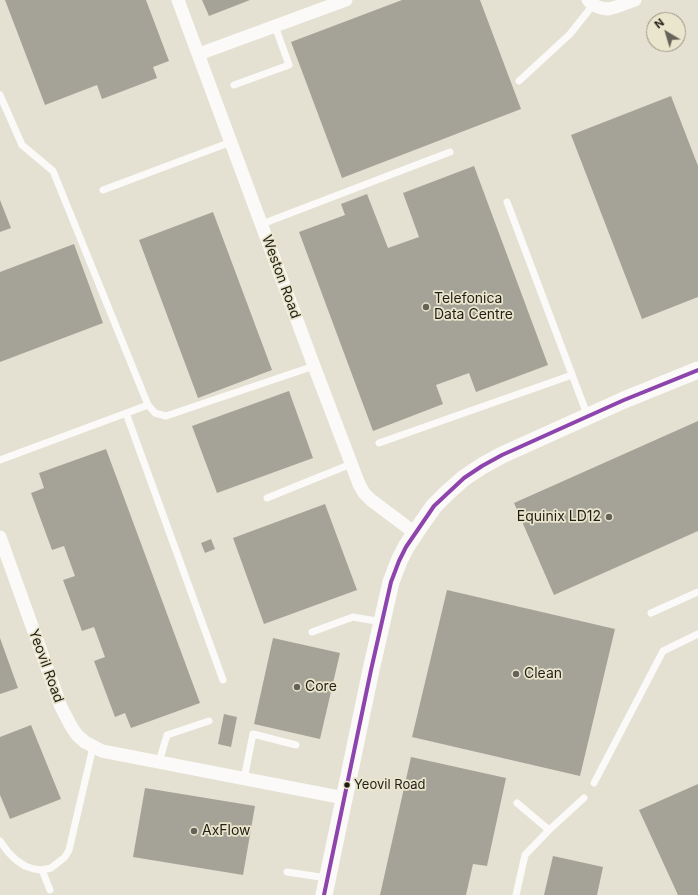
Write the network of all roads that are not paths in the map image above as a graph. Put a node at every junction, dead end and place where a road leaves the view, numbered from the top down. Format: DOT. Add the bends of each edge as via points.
graph roads {
  1 [pos="178,0"];
  2 [pos="346,0"];
  3 [pos="635,0"];
  4 [pos="590,3"];
  5 [pos="275,26"];
  6 [pos="199,54"];
  7 [pos="519,82"];
  8 [pos="234,85"];
  9 [pos="0,95"];
  10 [pos="231,142"];
  11 [pos="450,152"];
  12 [pos="103,190"];
  13 [pos="508,202"];
  14 [pos="262,224"];
  15 [pos="314,366"];
  16 [pos="698,370"];
  17 [pos="572,375"];
  18 [pos="148,405"];
  19 [pos="126,413"];
  20 [pos="588,417"];
  21 [pos="379,444"];
  22 [pos="0,460"];
  23 [pos="351,464"];
  24 [pos="267,498"];
  25 [pos="415,533"];
  26 [pos="0,537"];
  27 [pos="698,592"];
  28 [pos="651,613"];
  29 [pos="382,622"];
  30 [pos="312,632"];
  31 [pos="698,634"];
  32 [pos="223,680"];
  33 [pos="210,721"];
  34 [pos="296,745"];
  35 [pos="93,747"];
  36 [pos="159,762"];
  37 [pos="244,779"];
  38 [pos="594,782"];
  39 [pos="344,798"];
  40 [pos="584,798"];
  41 [pos="517,803"];
  42 [pos="549,830"];
  43 [pos="0,841"];
  44 [pos="42,870"];
  45 [pos="287,872"];
  46 [pos="328,878"];
  47 [pos="50,890"];
  48 [pos="324,895"];
  49 [pos="516,895"];
  1 -- 6 [label="street, Weston Road"];
  2 -- 5 [label="street"];
  3 -- 4 [label="street" via="608,9"];
  4 -- 7 [label="lane" via="570,34"];
  5 -- 6 [label="street"];
  5 -- 8 [label="lane" via="289,65"];
  6 -- 10 [label="street, Weston Road"];
  9 -- 18 [label="lane" via="22,145 54,171"];
  10 -- 12 [label="lane"];
  10 -- 14 [label="street, Weston Road"];
  11 -- 14 [label="lane"];
  13 -- 17 [label="lane"];
  14 -- 15 [label="street, Weston Road"];
  15 -- 18 [label="lane" via="166,416 155,413"];
  15 -- 23 [label="street, Weston Road"];
  16 -- 20 [label="street"];
  17 -- 20 [label="lane"];
  17 -- 21 [label="lane"];
  18 -- 19 [label="lane"];
  19 -- 22 [label="lane"];
  19 -- 32 [label="lane"];
  20 -- 25 [label="street" via="502,456 464,478 434,506"];
  23 -- 24 [label="lane"];
  23 -- 25 [label="street, Weston Road" via="364,493"];
  25 -- 29 [label="street" via="399,561 391,582"];
  26 -- 35 [label="street, Yeovil Road" via="61,707 77,735"];
  27 -- 28 [label="lane"];
  29 -- 30 [label="lane" via="353,617"];
  29 -- 39 [label="street"];
  31 -- 38 [label="lane" via="663,651"];
  33 -- 36 [label="lane" via="167,736"];
  34 -- 37 [label="lane" via="253,734"];
  35 -- 36 [label="street, Yeovil Road"];
  35 -- 44 [label="lane" via="69,850 65,857 51,868"];
  36 -- 37 [label="street, Yeovil Road"];
  37 -- 39 [label="street, Yeovil Road"];
  39 -- 46 [label="street"];
  40 -- 42 [label="lane"];
  41 -- 42 [label="lane"];
  42 -- 49 [label="lane" via="525,856"];
  43 -- 44 [label="lane" via="8,852 25,866"];
  44 -- 47 [label="lane"];
  45 -- 46 [label="lane"];
  46 -- 48 [label="street"];
}
